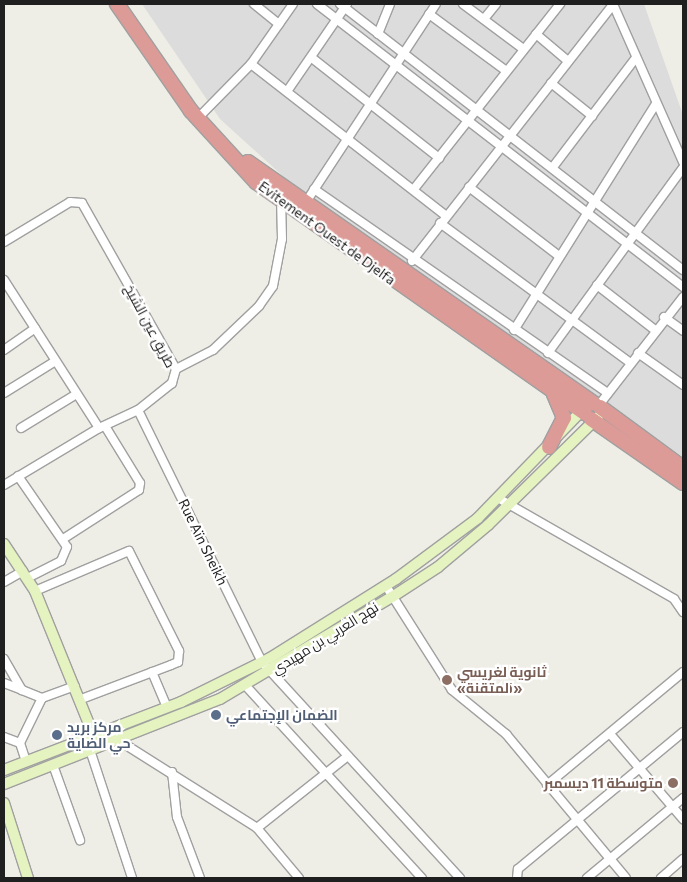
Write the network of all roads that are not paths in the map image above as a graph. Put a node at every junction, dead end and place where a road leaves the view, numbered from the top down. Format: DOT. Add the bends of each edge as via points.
graph roads {
  1 [pos="117,4"];
  2 [pos="126,4"];
  3 [pos="254,4"];
  4 [pos="293,4"];
  5 [pos="316,4"];
  6 [pos="390,4"];
  7 [pos="436,4"];
  8 [pos="463,4"];
  9 [pos="496,4"];
  10 [pos="560,4"];
  11 [pos="613,4"];
  12 [pos="344,5"];
  13 [pos="429,14"];
  14 [pos="484,19"];
  15 [pos="339,20"];
  16 [pos="279,24"];
  17 [pos="378,34"];
  18 [pos="536,34"];
  19 [pos="522,48"];
  20 [pos="403,54"];
  21 [pos="312,58"];
  22 [pos="568,60"];
  23 [pos="635,60"];
  24 [pos="251,64"];
  25 [pos="394,66"];
  26 [pos="505,70"];
  27 [pos="551,83"];
  28 [pos="288,90"];
  29 [pos="371,102"];
  30 [pos="656,104"];
  31 [pos="475,110"];
  32 [pos="200,116"];
  33 [pos="592,116"];
  34 [pos="466,122"];
  35 [pos="508,134"];
  36 [pos="348,137"];
  37 [pos="499,148"];
  38 [pos="439,158"];
  39 [pos="683,162"];
  40 [pos="552,167"];
  41 [pos="683,168"];
  42 [pos="469,187"];
  43 [pos="314,189"];
  44 [pos="414,189"];
  45 [pos="281,196"];
  46 [pos="594,199"];
  47 [pos="304,205"];
  48 [pos="585,215"];
  49 [pos="446,216"];
  50 [pos="440,223"];
  51 [pos="635,233"];
  52 [pos="4,242"];
  53 [pos="626,246"];
  54 [pos="559,256"];
  55 [pos="412,260"];
  56 [pos="683,270"];
  57 [pos="4,280"];
  58 [pos="597,285"];
  59 [pos="683,286"];
  60 [pos="535,295"];
  61 [pos="680,299"];
  62 [pos="664,318"];
  63 [pos="570,322"];
  64 [pos="35,328"];
  65 [pos="514,330"];
  66 [pos="655,330"];
  67 [pos="683,331"];
  68 [pos="4,350"];
  69 [pos="548,353"];
  70 [pos="638,353"];
  71 [pos="54,362"];
  72 [pos="628,362"];
  73 [pos="176,369"];
  74 [pos="683,385"];
  75 [pos="547,386"];
  76 [pos="4,393"];
  77 [pos="608,393"];
  78 [pos="75,395"];
  79 [pos="138,410"];
  80 [pos="592,411"];
  81 [pos="102,427"];
  82 [pos="21,428"];
  83 [pos="549,447"];
  84 [pos="683,468"];
  85 [pos="18,476"];
  86 [pos="683,483"];
  87 [pos="4,485"];
  88 [pos="498,498"];
  89 [pos="509,504"];
  90 [pos="63,539"];
  91 [pos="4,544"];
  92 [pos="26,575"];
  93 [pos="4,582"];
  94 [pos="386,586"];
  95 [pos="35,590"];
  96 [pos="370,596"];
  97 [pos="392,597"];
  98 [pos="376,607"];
  99 [pos="683,612"];
  100 [pos="4,659"];
  101 [pos="262,662"];
  102 [pos="152,672"];
  103 [pos="270,672"];
  104 [pos="683,672"];
  105 [pos="4,683"];
  106 [pos="245,685"];
  107 [pos="74,686"];
  108 [pos="22,690"];
  109 [pos="42,698"];
  110 [pos="79,700"];
  111 [pos="167,708"];
  112 [pos="112,729"];
  113 [pos="683,732"];
  114 [pos="611,735"];
  115 [pos="94,736"];
  116 [pos="4,737"];
  117 [pos="118,740"];
  118 [pos="20,743"];
  119 [pos="94,749"];
  120 [pos="348,756"];
  121 [pos="26,761"];
  122 [pos="53,765"];
  123 [pos="640,768"];
  124 [pos="4,770"];
  125 [pos="172,772"];
  126 [pos="328,772"];
  127 [pos="4,784"];
  128 [pos="547,785"];
  129 [pos="683,798"];
  130 [pos="4,804"];
  131 [pos="674,807"];
  132 [pos="683,819"];
  133 [pos="577,820"];
  134 [pos="257,828"];
  135 [pos="80,840"];
  136 [pos="609,858"];
  137 [pos="683,859"];
  138 [pos="28,878"];
  139 [pos="132,878"];
  140 [pos="200,878"];
  141 [pos="299,878"];
  142 [pos="422,878"];
  143 [pos="460,878"];
  144 [pos="517,878"];
  145 [pos="587,878"];
  146 [pos="626,878"];
  147 [pos="661,878"];
  1 -- 32 [label="highway, Evitement Ouest de Djelfa"];
  2 -- 32 [label="highway, Evitement Ouest de Djelfa"];
  3 -- 16 [label="street"];
  4 -- 16 [label="street"];
  5 -- 15 [label="street"];
  6 -- 17 [label="street"];
  7 -- 13 [label="street"];
  8 -- 14 [label="street"];
  9 -- 14 [label="street"];
  10 -- 18 [label="street"];
  11 -- 22 [label="street"];
  11 -- 23 [label="street"];
  12 -- 15 [label="street"];
  12 -- 17 [label="street"];
  13 -- 20 [label="street"];
  13 -- 26 [label="street"];
  14 -- 19 [label="street"];
  15 -- 21 [label="street"];
  15 -- 25 [label="street"];
  16 -- 24 [label="street"];
  17 -- 20 [label="street"];
  18 -- 19 [label="street"];
  18 -- 22 [label="street"];
  19 -- 26 [label="street"];
  20 -- 25 [label="street"];
  20 -- 31 [label="street"];
  21 -- 28 [label="street"];
  21 -- 29 [label="street"];
  22 -- 27 [label="street"];
  23 -- 30 [label="street"];
  23 -- 33 [label="street"];
  24 -- 28 [label="street"];
  24 -- 32 [label="street"];
  25 -- 29 [label="street"];
  25 -- 34 [label="street"];
  26 -- 31 [label="street"];
  27 -- 33 [label="street"];
  27 -- 35 [label="street"];
  28 -- 36 [label="street"];
  29 -- 36 [label="street"];
  29 -- 38 [label="street"];
  30 -- 39 [label="street"];
  30 -- 46 [label="street"];
  31 -- 34 [label="street"];
  31 -- 35 [label="street"];
  32 -- 45 [label="highway, Evitement Ouest de Djelfa" via="229,156"];
  33 -- 40 [label="street"];
  34 -- 37 [label="street"];
  34 -- 38 [label="street"];
  35 -- 37 [label="street"];
  35 -- 40 [label="street"];
  36 -- 43 [label="street"];
  36 -- 44 [label="street"];
  37 -- 42 [label="street"];
  37 -- 48 [label="street"];
  38 -- 44 [label="street"];
  40 -- 46 [label="street"];
  41 -- 51 [label="street"];
  42 -- 49 [label="street"];
  42 -- 54 [label="street"];
  43 -- 47 [label="street"];
  43 -- 55 [label="street"];
  44 -- 49 [label="street"];
  45 -- 47 [label="highway, Evitement Ouest de Djelfa"];
  45 -- 73 [label="street" via="282,239 273,286 259,306 213,350"];
  45 -- 75 [label="highway, Evitement Ouest de Djelfa"];
  46 -- 48 [label="street"];
  46 -- 51 [label="street"];
  47 -- 80 [label="highway, Evitement Ouest de Djelfa"];
  48 -- 53 [label="street"];
  48 -- 54 [label="street"];
  49 -- 50 [label="street"];
  50 -- 55 [label="street"];
  50 -- 60 [label="street"];
  51 -- 53 [label="street"];
  51 -- 56 [label="street"];
  52 -- 73 [label="street, طريق عين الشيخ" via="70,202 82,203"];
  53 -- 58 [label="street"];
  53 -- 59 [label="street"];
  54 -- 60 [label="street"];
  55 -- 65 [label="street"];
  57 -- 64 [label="street"];
  58 -- 63 [label="street"];
  58 -- 66 [label="street"];
  59 -- 61 [label="street"];
  60 -- 63 [label="street"];
  60 -- 65 [label="street"];
  61 -- 62 [label="street"];
  62 -- 66 [label="street"];
  62 -- 67 [label="street"];
  63 -- 69 [label="street"];
  63 -- 72 [label="street"];
  64 -- 68 [label="street"];
  64 -- 71 [label="street"];
  65 -- 69 [label="street"];
  66 -- 70 [label="street"];
  69 -- 77 [label="street"];
  70 -- 72 [label="street"];
  70 -- 74 [label="street"];
  71 -- 76 [label="street"];
  71 -- 78 [label="street"];
  72 -- 77 [label="street"];
  73 -- 79 [label="street, طريق عين الشيخ" via="172,383"];
  75 -- 80 [label="highway, Evitement Ouest de Djelfa"];
  75 -- 83 [label="highway" via="562,405 564,418"];
  77 -- 80 [label="street"];
  78 -- 81 [label="street"];
  78 -- 82 [label="street"];
  79 -- 81 [label="street, طريق عين الشيخ"];
  79 -- 101 [label="street, Rue Aïn Sheikh"];
  80 -- 83 [label="main road, نهج العربي بن مهيدي"];
  80 -- 84 [label="highway, Evitement Ouest de Djelfa"];
  80 -- 86 [label="highway, Evitement Ouest de Djelfa"];
  80 -- 89 [label="main road, نهج العربي بن مهيدي"];
  81 -- 85 [label="street, طريق عين الشيخ"];
  81 -- 90 [label="street" via="140,483 139,490"];
  83 -- 88 [label="main road, نهج العربي بن مهيدي"];
  85 -- 87 [label="street, طريق عين الشيخ"];
  85 -- 90 [label="street"];
  88 -- 89 [label="street"];
  88 -- 94 [label="main road, نهج العربي بن مهيدي" via="439,549"];
  89 -- 97 [label="main road, نهج العربي بن مهيدي" via="438,567"];
  89 -- 99 [label="street" via="674,600"];
  90 -- 92 [label="street" via="67,548 65,557"];
  91 -- 92 [label="main road"];
  92 -- 93 [label="street"];
  92 -- 95 [label="main road"];
  94 -- 96 [label="main road, نهج العربي بن مهيدي"];
  94 -- 97 [label="street"];
  95 -- 102 [label="street" via="121,552 132,552 180,656 174,664"];
  95 -- 107 [label="main road"];
  96 -- 98 [label="main road"];
  96 -- 101 [label="main road, نهج العربي بن مهيدي"];
  97 -- 98 [label="main road, نهج العربي بن مهيدي"];
  97 -- 128 [label="street" via="452,690 494,722"];
  98 -- 103 [label="main road, نهج العربي بن مهيدي"];
  100 -- 108 [label="street"];
  101 -- 103 [label="street, Rue Aïn Sheikh"];
  101 -- 111 [label="main road, نهج العربي بن مهيدي"];
  102 -- 110 [label="street"];
  102 -- 111 [label="street"];
  103 -- 106 [label="main road, نهج العربي بن مهيدي"];
  103 -- 120 [label="street, Rue Aïn Sheikh"];
  104 -- 114 [label="street"];
  105 -- 108 [label="street"];
  106 -- 117 [label="main road, نهج العربي بن مهيدي"];
  106 -- 126 [label="street"];
  107 -- 109 [label="street"];
  107 -- 110 [label="main road"];
  108 -- 109 [label="street"];
  109 -- 118 [label="street"];
  110 -- 115 [label="main road"];
  111 -- 112 [label="main road, نهج العربي بن مهيدي"];
  112 -- 115 [label="main road, نهج العربي بن مهيدي"];
  112 -- 117 [label="street"];
  113 -- 123 [label="street"];
  114 -- 123 [label="street"];
  114 -- 128 [label="street"];
  115 -- 119 [label="main road"];
  115 -- 121 [label="main road, نهج العربي بن مهيدي"];
  116 -- 118 [label="street"];
  117 -- 119 [label="main road, نهج العربي بن مهيدي"];
  117 -- 125 [label="street"];
  118 -- 121 [label="street"];
  119 -- 122 [label="main road, نهج العربي بن مهيدي"];
  119 -- 139 [label="street"];
  120 -- 126 [label="street"];
  120 -- 143 [label="street, Rue Aïn Sheikh"];
  121 -- 124 [label="main road, نهج العربي بن مهيدي"];
  122 -- 127 [label="main road, نهج العربي بن مهيدي"];
  122 -- 135 [label="street"];
  123 -- 131 [label="street"];
  123 -- 133 [label="street"];
  125 -- 134 [label="street"];
  125 -- 140 [label="street" via="177,817"];
  126 -- 134 [label="street"];
  126 -- 142 [label="street"];
  128 -- 133 [label="street"];
  129 -- 131 [label="street"];
  130 -- 138 [label="main road"];
  131 -- 132 [label="street"];
  131 -- 136 [label="street"];
  133 -- 136 [label="street"];
  133 -- 144 [label="street" via="518,869"];
  134 -- 141 [label="street"];
  136 -- 145 [label="street"];
  136 -- 146 [label="street"];
  137 -- 147 [label="street"];
}
